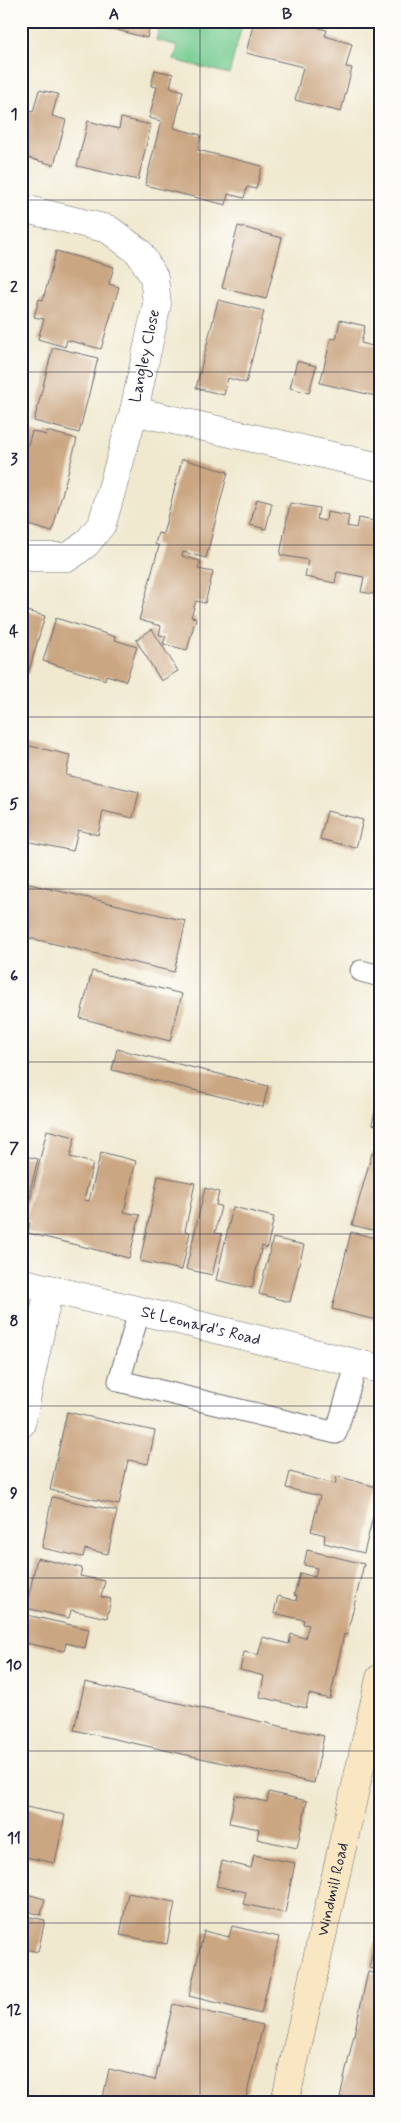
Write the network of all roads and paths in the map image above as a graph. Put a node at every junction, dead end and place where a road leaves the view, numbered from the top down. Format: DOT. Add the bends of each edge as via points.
graph roads {
  1 [pos="21,208"];
  2 [pos="134,411"];
  3 [pos="380,467"];
  4 [pos="21,555"];
  5 [pos="21,1282"];
  6 [pos="49,1289"];
  7 [pos="140,1309"];
  8 [pos="368,1366"];
  9 [pos="21,1424"];
  10 [pos="380,1678"];
  11 [pos="285,2102"];
  1 -- 2 [label="street, Langley Close" via="108,229 138,252 154,277 157,304"];
  2 -- 3 [label="street, Langley Close"];
  2 -- 4 [label="street, Langley Close" via="102,524 87,543 69,557"];
  5 -- 6 [label="street, St Leonard's Road"];
  6 -- 7 [label="street, St Leonard's Road"];
  6 -- 9 [label="street"];
  7 -- 8 [label="street, St Leonard's Road"];
  7 -- 8 [label="lane" via="119,1382 336,1433"];
  10 -- 11 [label="main road, Windmill Road"];
}
